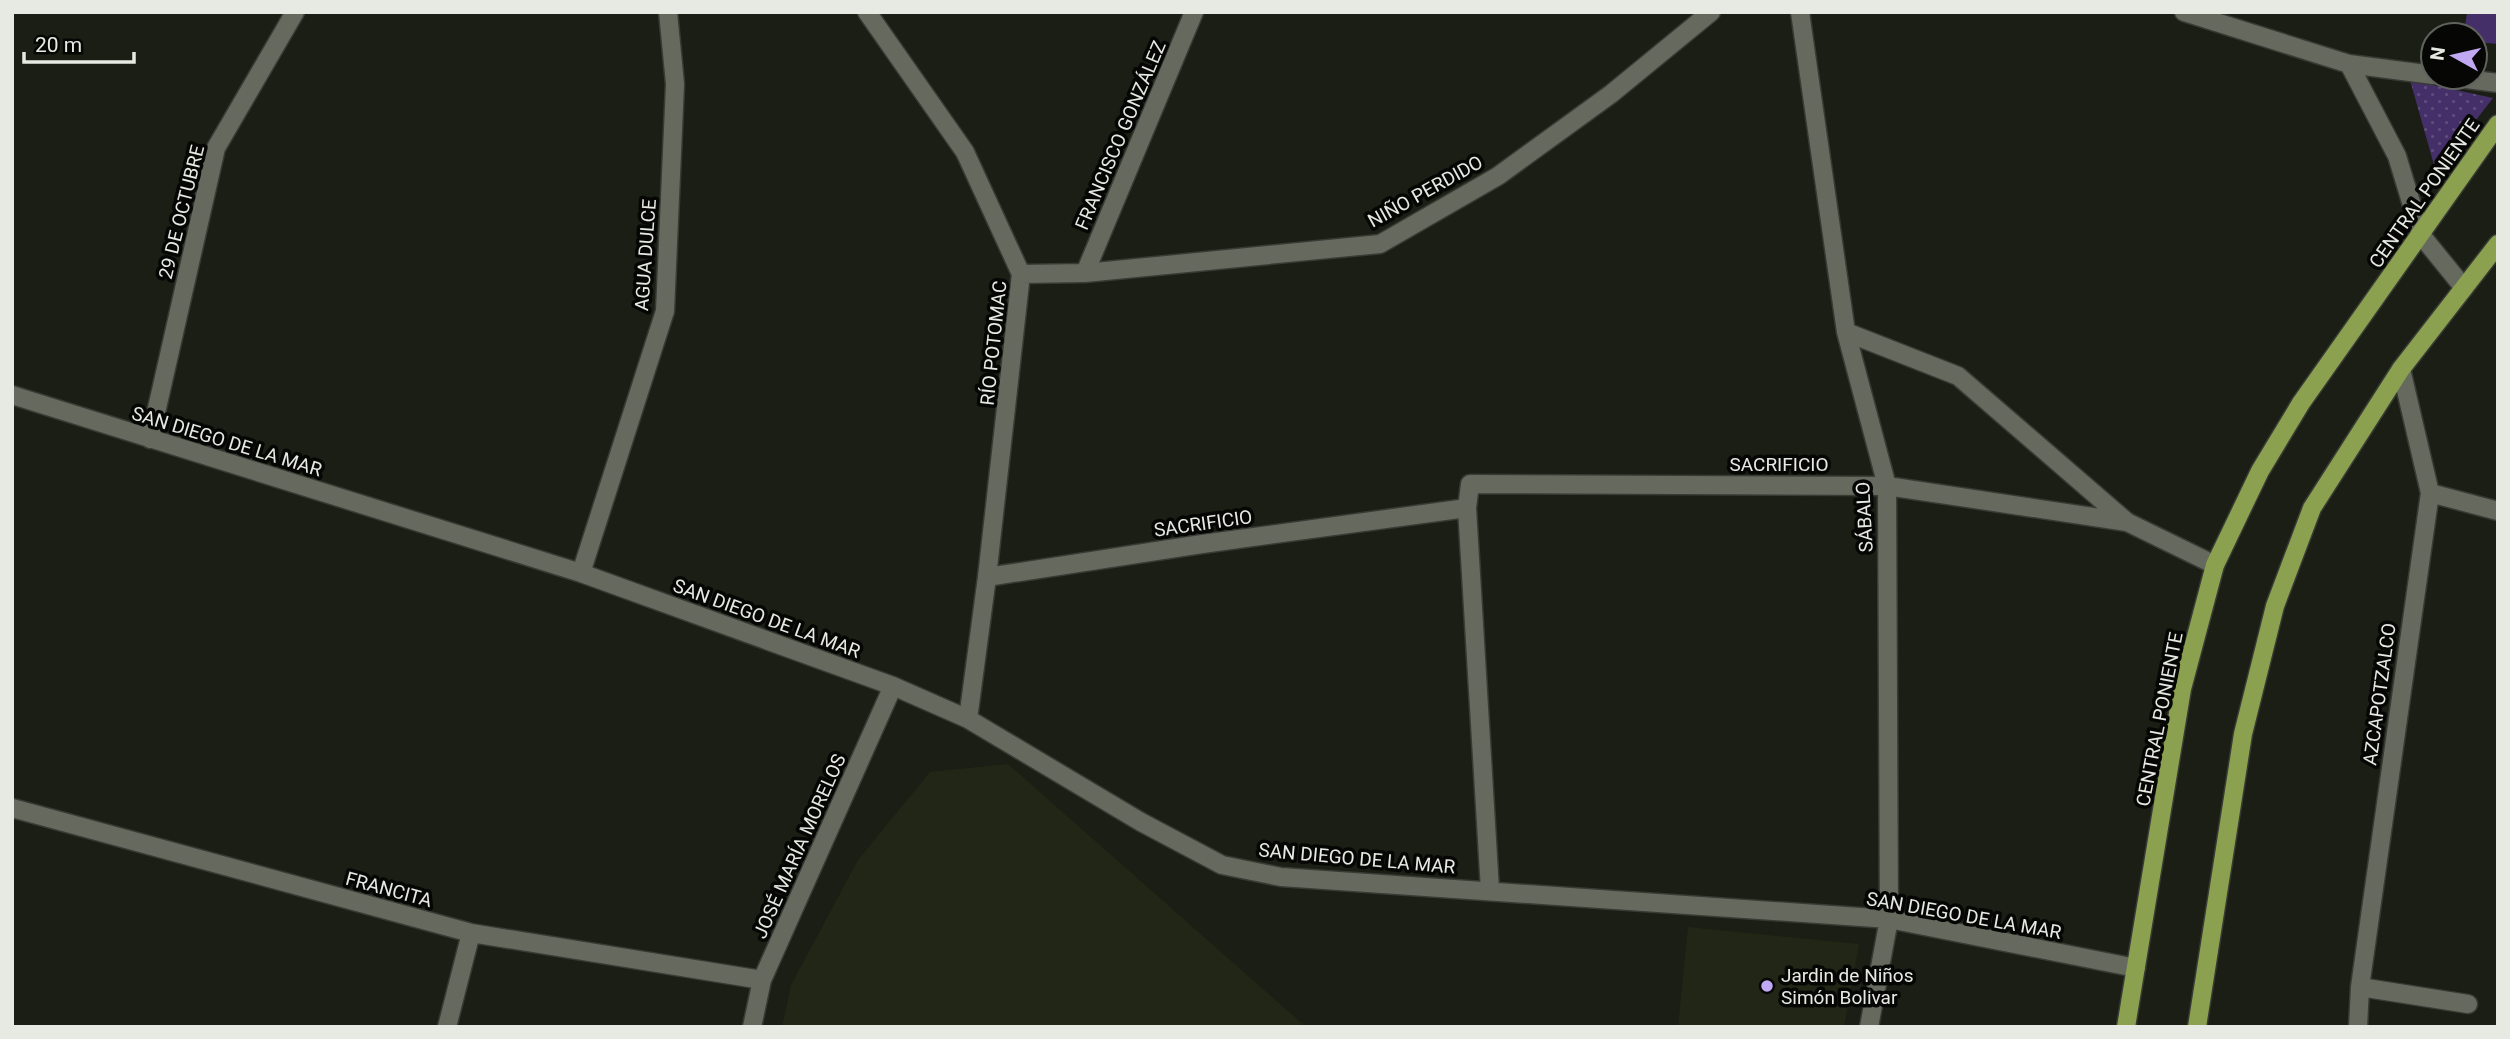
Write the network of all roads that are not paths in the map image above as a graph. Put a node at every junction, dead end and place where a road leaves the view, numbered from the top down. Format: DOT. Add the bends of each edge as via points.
graph roads {
  1 [pos="295,12"];
  2 [pos="667,12"];
  3 [pos="867,12"];
  4 [pos="1194,12"];
  5 [pos="1711,12"];
  6 [pos="1800,12"];
  7 [pos="2184,12"];
  8 [pos="2349,64"];
  9 [pos="2419,73"];
  10 [pos="2498,124"];
  11 [pos="2421,235"];
  12 [pos="2498,244"];
  13 [pos="1085,273"];
  14 [pos="1021,274"];
  15 [pos="2463,288"];
  16 [pos="1846,332"];
  17 [pos="2401,369"];
  18 [pos="12,394"];
  19 [pos="150,439"];
  20 [pos="1887,486"];
  21 [pos="2430,493"];
  22 [pos="1467,508"];
  23 [pos="2498,511"];
  24 [pos="2127,522"];
  25 [pos="2215,565"];
  26 [pos="581,573"];
  27 [pos="988,577"];
  28 [pos="893,686"];
  29 [pos="968,719"];
  30 [pos="12,808"];
  31 [pos="1490,890"];
  32 [pos="1889,919"];
  33 [pos="471,933"];
  34 [pos="2136,968"];
  35 [pos="762,980"];
  36 [pos="2360,987"];
  37 [pos="2468,1004"];
  38 [pos="447,1027"];
  39 [pos="752,1027"];
  40 [pos="1869,1027"];
  41 [pos="2126,1027"];
  42 [pos="2197,1027"];
  43 [pos="2358,1027"];
  1 -- 19 [label="street, 29 DE OCTUBRE" via="216,148"];
  2 -- 26 [label="street, AGUA DULCE" via="675,84 665,311"];
  3 -- 14 [label="street, RÍO POTOMAC" via="965,152"];
  4 -- 13 [label="street, FRANCISCO GONZÁLEZ"];
  5 -- 13 [label="street, NIÑO PERDIDO" via="1611,94 1497,176 1380,244"];
  6 -- 16 [label="street, SÁBALO"];
  7 -- 8 [label="street"];
  8 -- 9 [label="street"];
  8 -- 11 [label="street" via="2397,156"];
  10 -- 11 [label="main road, CENTRAL PONIENTE"];
  11 -- 15 [label="street"];
  11 -- 25 [label="main road, CENTRAL PONIENTE" via="2301,403 2260,471"];
  12 -- 15 [label="main road"];
  13 -- 14 [label="street, NIÑO PERDIDO"];
  14 -- 27 [label="street, RÍO POTOMAC"];
  15 -- 17 [label="main road"];
  16 -- 20 [label="street, SÁBALO"];
  16 -- 24 [label="street, SACRIFICIO" via="1958,376"];
  17 -- 21 [label="street, AZCAPOTZALCO"];
  17 -- 42 [label="main road" via="2312,508 2275,606 2243,734"];
  18 -- 19 [label="street, SAN DIEGO DE LA MAR"];
  19 -- 26 [label="street, SAN DIEGO DE LA MAR"];
  20 -- 22 [label="street, SACRIFICIO" via="1470,484"];
  20 -- 24 [label="street, SACRIFICIO"];
  20 -- 32 [label="street, SÁBALO"];
  21 -- 23 [label="street"];
  21 -- 36 [label="street, AZCAPOTZALCO"];
  22 -- 27 [label="street, SACRIFICIO"];
  22 -- 31 [label="street"];
  24 -- 25 [label="street, SACRIFICIO"];
  25 -- 34 [label="main road, CENTRAL PONIENTE" via="2182,689"];
  26 -- 28 [label="street, SAN DIEGO DE LA MAR"];
  27 -- 29 [label="street, RÍO POTOMAC"];
  28 -- 29 [label="street, SAN DIEGO DE LA MAR"];
  28 -- 35 [label="street, JOSÉ MARÍA MORELOS"];
  29 -- 31 [label="street, SAN DIEGO DE LA MAR" via="1222,866 1281,877"];
  30 -- 33 [label="street, FRANCITA"];
  31 -- 32 [label="street, SAN DIEGO DE LA MAR"];
  32 -- 34 [label="street, SAN DIEGO DE LA MAR"];
  32 -- 40 [label="street, SÁBALO"];
  33 -- 35 [label="street, FRANCITA"];
  33 -- 38 [label="street"];
  34 -- 41 [label="main road, CENTRAL PONIENTE"];
  35 -- 39 [label="street, JOSÉ MARÍA MORELOS"];
  36 -- 37 [label="street"];
  36 -- 43 [label="street, AZCAPOTZALCO"];
}
